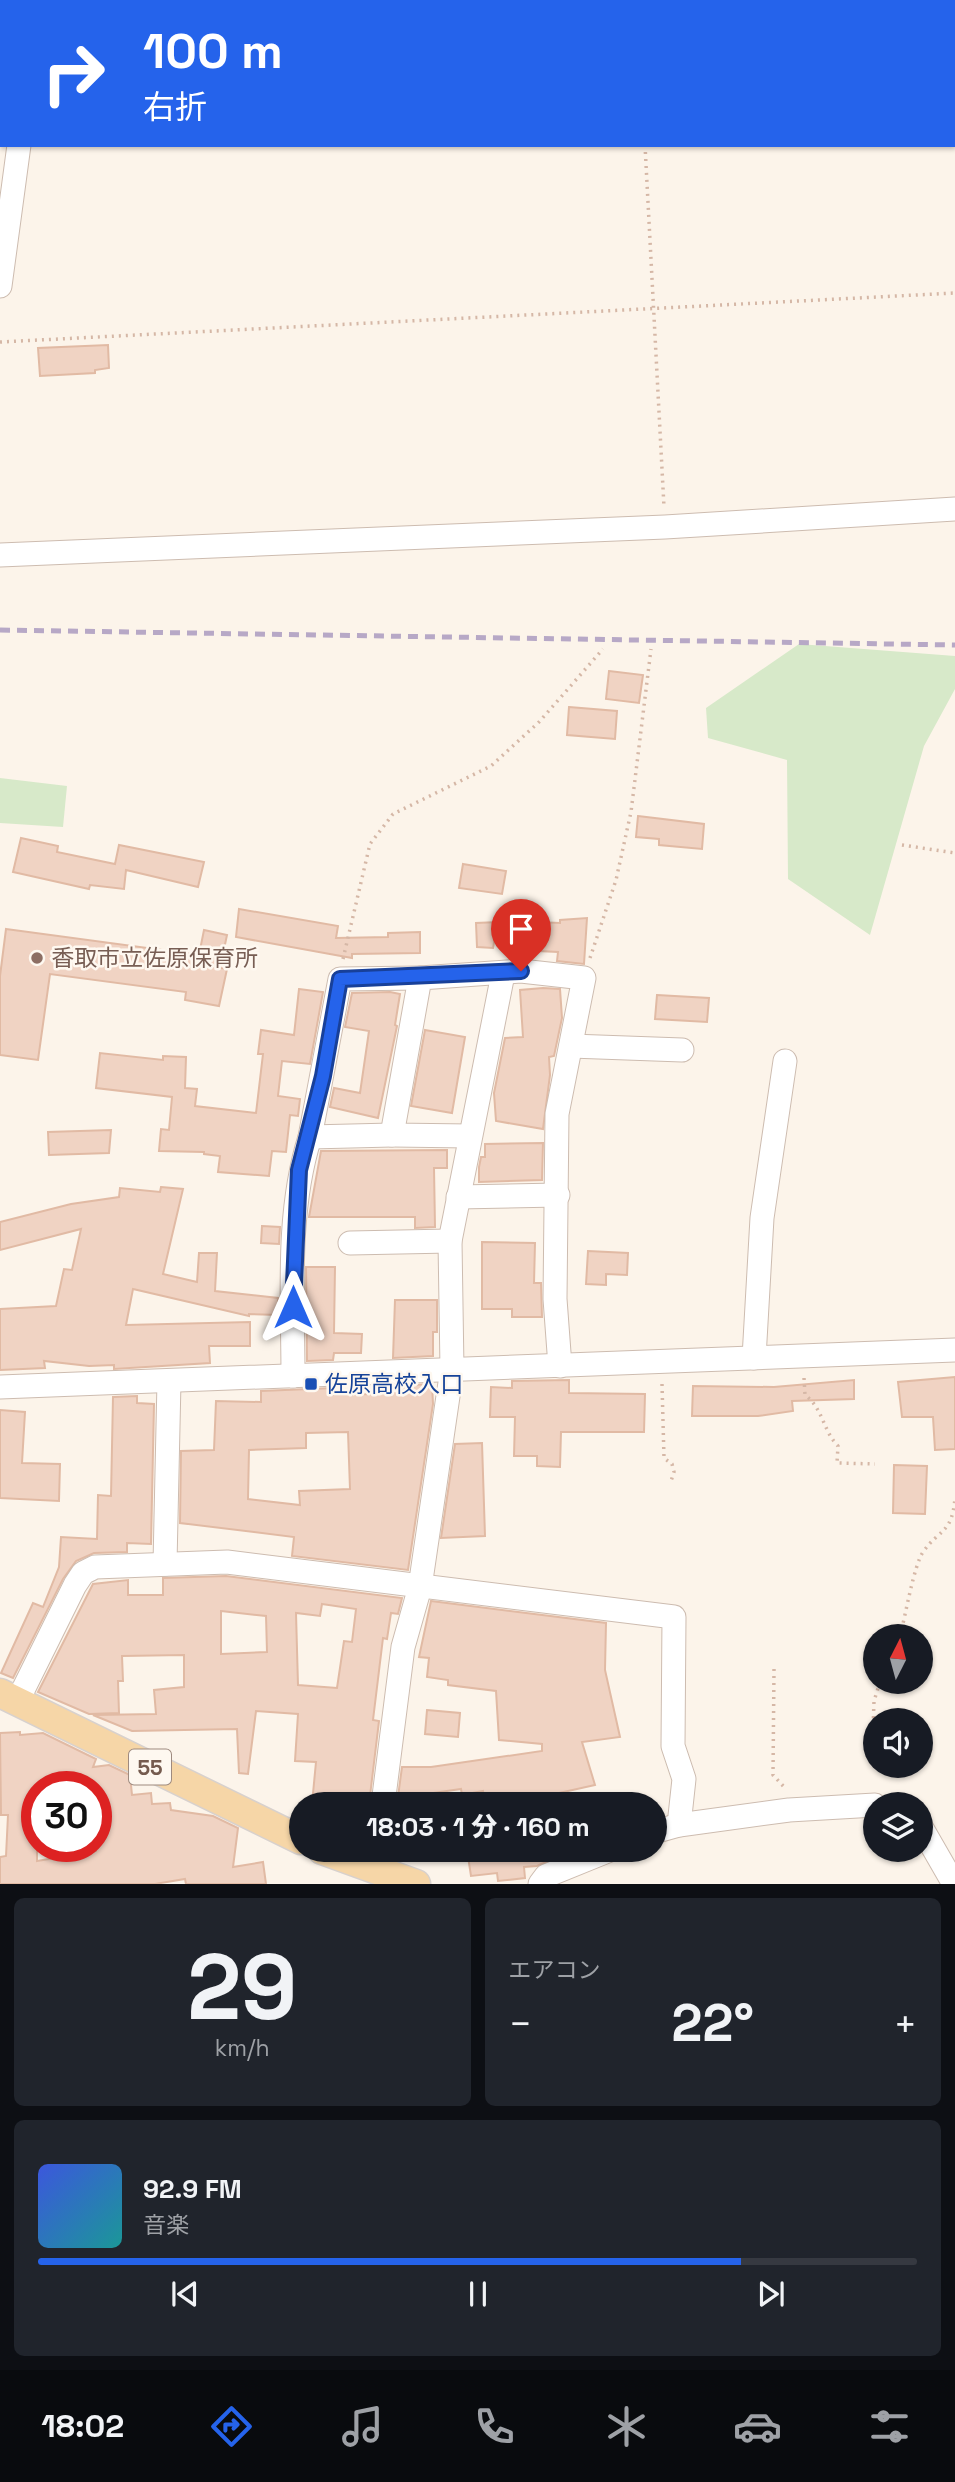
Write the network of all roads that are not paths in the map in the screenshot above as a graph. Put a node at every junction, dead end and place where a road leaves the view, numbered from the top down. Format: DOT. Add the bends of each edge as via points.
graph roads {
  1 [pos="19,147"];
  2 [pos="0,286"];
  3 [pos="955,509"];
  4 [pos="0,555"];
  5 [pos="503,974"];
  6 [pos="420,978"];
  7 [pos="571,1046"];
  8 [pos="682,1050"];
  9 [pos="785,1061"];
  10 [pos="392,1135"];
  11 [pos="470,1136"];
  12 [pos="310,1137"];
  13 [pos="558,1195"];
  14 [pos="458,1197"];
  15 [pos="450,1241"];
  16 [pos="350,1243"];
  17 [pos="955,1350"];
  18 [pos="754,1358"];
  19 [pos="560,1366"];
  20 [pos="453,1369"];
  21 [pos="293,1376"];
  22 [pos="169,1381"];
  23 [pos="0,1388"];
  24 [pos="164,1564"];
  25 [pos="419,1587"];
  26 [pos="9,1698"];
  27 [pos="385,1792"];
  28 [pos="863,1805"];
  29 [pos="679,1825"];
  30 [pos="667,1828"];
  31 [pos="289,1834"];
  32 [pos="933,1848"];
  33 [pos="380,1862"];
  34 [pos="579,1862"];
  35 [pos="416,1884"];
  36 [pos="540,1884"];
  37 [pos="954,1884"];
  1 -- 2 [label="street"];
  3 -- 4 [label="street" via="665,527"];
  5 -- 6 [label="street"];
  5 -- 7 [label="street" via="521,971 584,978"];
  5 -- 11 [label="street"];
  6 -- 10 [label="street"];
  6 -- 12 [label="street" via="340,979"];
  7 -- 8 [label="street"];
  7 -- 13 [label="street" via="557,1114"];
  9 -- 18 [label="street" via="762,1218"];
  10 -- 11 [label="street"];
  10 -- 12 [label="street"];
  11 -- 14 [label="street"];
  12 -- 21 [label="street" via="299,1170"];
  13 -- 14 [label="street"];
  13 -- 19 [label="street" via="555,1299"];
  14 -- 15 [label="street"];
  15 -- 16 [label="street"];
  15 -- 20 [label="street"];
  17 -- 18 [label="street"];
  18 -- 19 [label="street"];
  19 -- 20 [label="street"];
  20 -- 21 [label="street"];
  20 -- 25 [label="street"];
  21 -- 22 [label="street"];
  22 -- 23 [label="street"];
  22 -- 24 [label="street"];
  24 -- 25 [label="street" via="253,1564"];
  24 -- 26 [label="street" via="95,1567 83,1573"];
  25 -- 27 [label="street" via="403,1647"];
  25 -- 29 [label="street" via="674,1617 673,1746 684,1779"];
  26 -- 31 [label="main road, 55"];
  28 -- 29 [label="street"];
  29 -- 30 [label="street"];
  32 -- 37 [label="street"];
  33 -- 35 [label="main road"];
  34 -- 36 [label="street" via="546,1875"];
}
